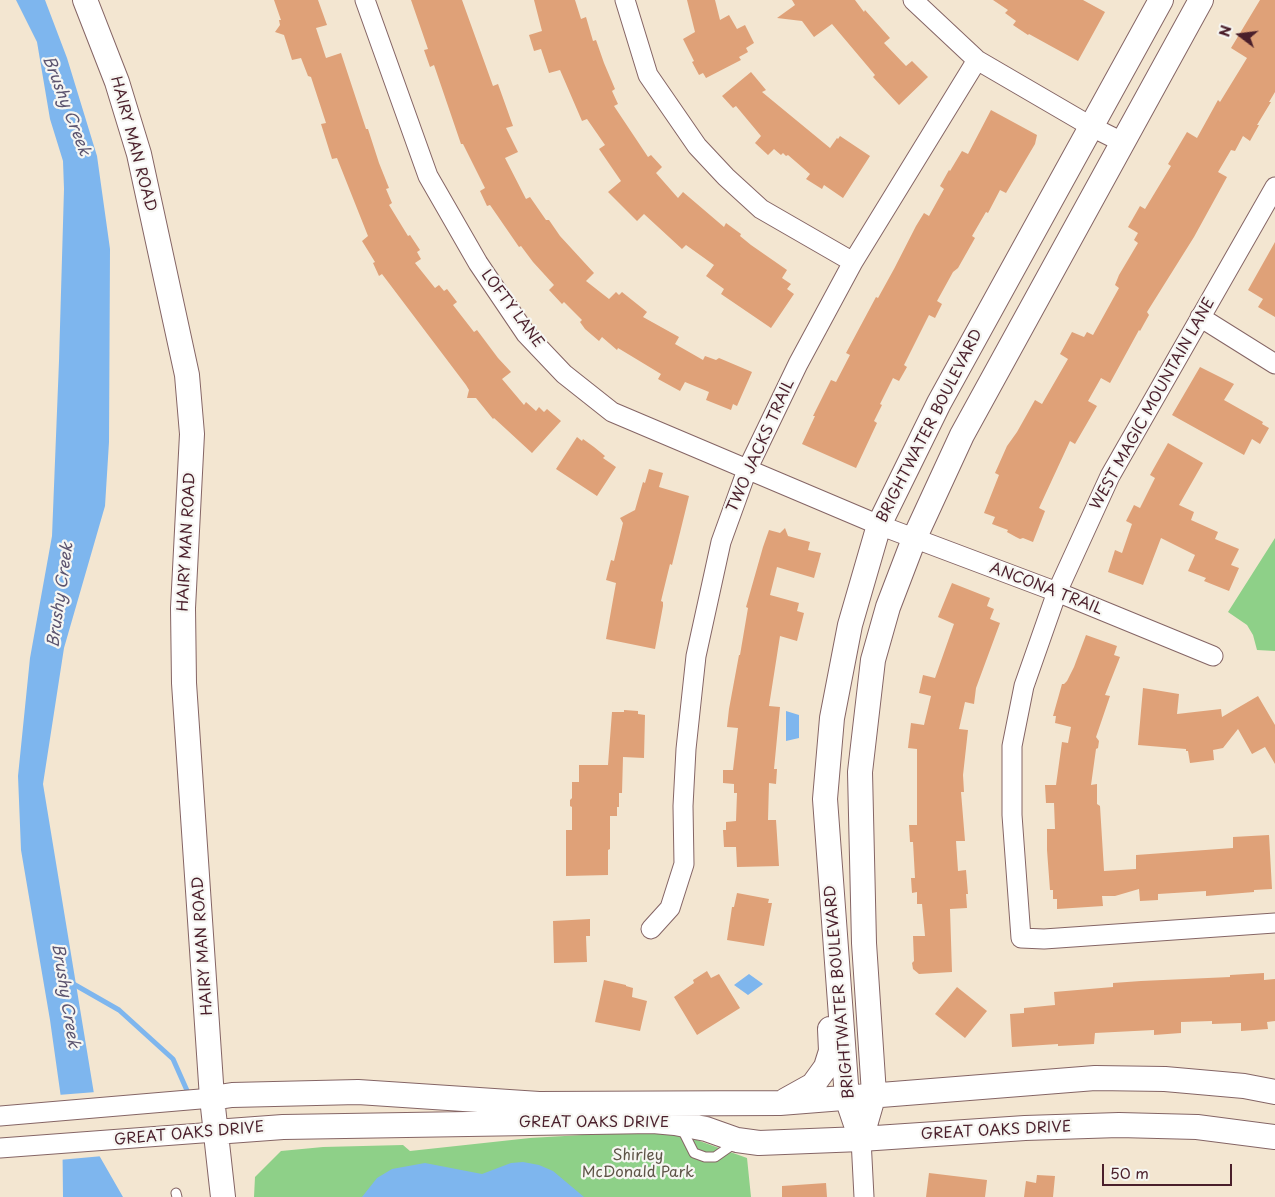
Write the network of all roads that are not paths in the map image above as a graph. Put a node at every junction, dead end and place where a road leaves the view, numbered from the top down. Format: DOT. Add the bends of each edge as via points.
graph roads {
  1 [pos="85,0"];
  2 [pos="365,0"];
  3 [pos="625,0"];
  4 [pos="912,0"];
  5 [pos="1161,0"];
  6 [pos="1201,0"];
  7 [pos="977,60"];
  8 [pos="1092,127"];
  9 [pos="1122,142"];
  10 [pos="1275,187"];
  11 [pos="853,262"];
  12 [pos="1200,317"];
  13 [pos="1275,364"];
  14 [pos="747,470"];
  15 [pos="879,525"];
  16 [pos="914,539"];
  17 [pos="1056,592"];
  18 [pos="1213,656"];
  19 [pos="1275,924"];
  20 [pos="651,928"];
  21 [pos="836,946"];
  22 [pos="1275,1092"];
  23 [pos="874,1094"];
  24 [pos="208,1098"];
  25 [pos="847,1098"];
  26 [pos="780,1102"];
  27 [pos="0,1116"];
  28 [pos="215,1132"];
  29 [pos="1275,1136"];
  30 [pos="861,1139"];
  31 [pos="0,1148"];
  32 [pos="223,1197"];
  33 [pos="864,1197"];
  1 -- 24 [label="street, HAIRY MAN ROAD" via="117,82 139,154 188,385 192,434 183,608 184,683"];
  2 -- 14 [label="street, LOFTY LANE" via="428,176 478,263 526,334 564,374 612,412"];
  3 -- 11 [label="street" via="648,75 697,146 761,209"];
  4 -- 7 [label="street"];
  5 -- 8 [label="street, BRIGHTWATER BOULEVARD"];
  6 -- 9 [label="street, BRIGHTWATER BOULEVARD"];
  7 -- 8 [label="street"];
  7 -- 11 [label="street, TWO JACKS TRAIL"];
  8 -- 9 [label="street"];
  8 -- 15 [label="street, BRIGHTWATER BOULEVARD" via="939,403"];
  9 -- 16 [label="street, BRIGHTWATER BOULEVARD" via="962,435"];
  10 -- 12 [label="street, WEST MAGIC MOUNTAIN LANE"];
  11 -- 14 [label="street, TWO JACKS TRAIL" via="798,364"];
  12 -- 13 [label="street"];
  12 -- 17 [label="street, WEST MAGIC MOUNTAIN LANE" via="1110,476"];
  14 -- 15 [label="street, LOFTY LANE"];
  14 -- 20 [label="street, TWO JACKS TRAIL" via="721,542 696,656 686,749 684,864 670,908"];
  15 -- 16 [label="street, ANCONA TRAIL"];
  15 -- 21 [label="street, BRIGHTWATER BOULEVARD" via="850,625 832,718 825,799"];
  16 -- 17 [label="street, ANCONA TRAIL"];
  16 -- 23 [label="street, BRIGHTWATER BOULEVARD" via="888,607 873,660 860,772 864,944"];
  17 -- 18 [label="street, ANCONA TRAIL"];
  17 -- 19 [label="street, WEST MAGIC MOUNTAIN LANE" via="1024,686 1012,746 1012,815 1021,938"];
  21 -- 25 [label="street, BRIGHTWATER BOULEVARD"];
  21 -- 26 [label="street" via="827,984 831,1051 826,1067 813,1085"];
  22 -- 23 [label="street, GREAT OAKS DRIVE" via="1165,1079 1095,1078"];
  23 -- 25 [label="street, GREAT OAKS DRIVE"];
  23 -- 30 [label="street, BRIGHTWATER BOULEVARD"];
  24 -- 26 [label="street, GREAT OAKS DRIVE" via="358,1092 539,1104"];
  24 -- 27 [label="street, GREAT OAKS DRIVE"];
  24 -- 28 [label="street, HAIRY MAN ROAD"];
  25 -- 26 [label="street, GREAT OAKS DRIVE"];
  25 -- 30 [label="street, BRIGHTWATER BOULEVARD"];
  28 -- 30 [label="street, GREAT OAKS DRIVE" via="283,1127 653,1121 706,1129 759,1143"];
  28 -- 31 [label="street, GREAT OAKS DRIVE"];
  28 -- 32 [label="street, HAIRY MAN ROAD"];
  29 -- 30 [label="street, GREAT OAKS DRIVE" via="1197,1127 1119,1125"];
  30 -- 33 [label="street"];
}
